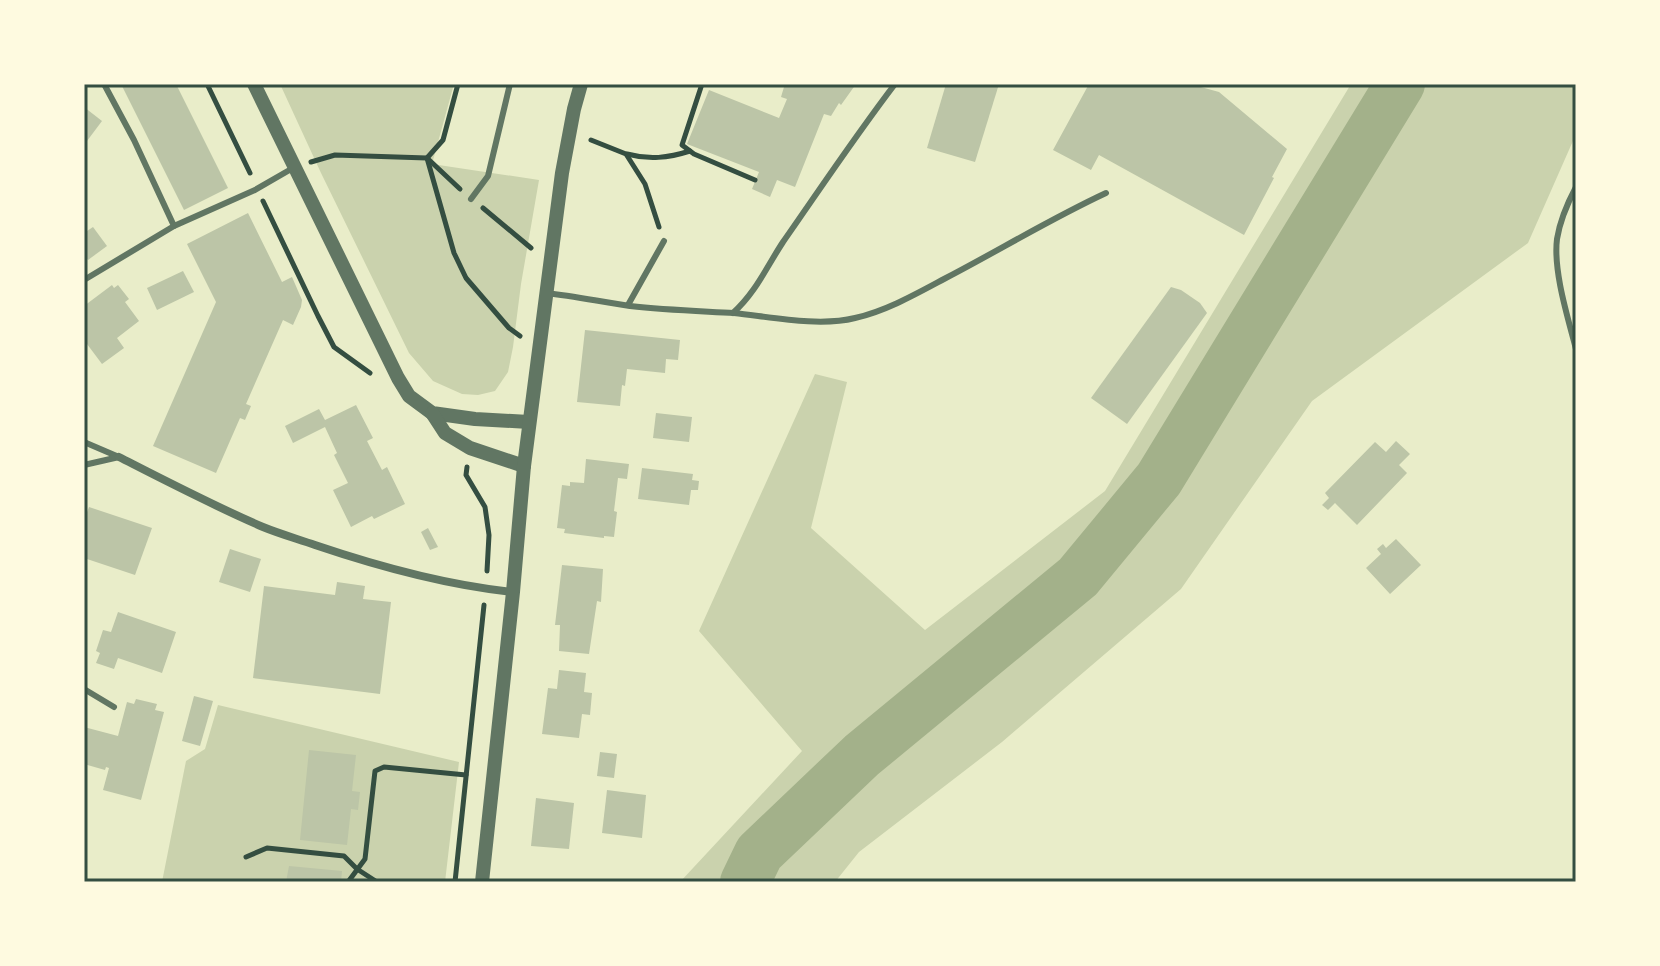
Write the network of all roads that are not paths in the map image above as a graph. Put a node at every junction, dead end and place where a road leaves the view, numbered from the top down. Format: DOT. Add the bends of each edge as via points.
graph roads {
  1 [pos="104,84"];
  2 [pos="254,84"];
  3 [pos="510,84"];
  4 [pos="581,84"];
  5 [pos="895,84"];
  6 [pos="295,167"];
  7 [pos="1576,187"];
  8 [pos="1106,193"];
  9 [pos="471,199"];
  10 [pos="174,226"];
  11 [pos="664,241"];
  12 [pos="84,280"];
  13 [pos="546,293"];
  14 [pos="628,305"];
  15 [pos="733,313"];
  16 [pos="1576,349"];
  17 [pos="432,413"];
  18 [pos="529,422"];
  19 [pos="84,442"];
  20 [pos="119,457"];
  21 [pos="84,465"];
  22 [pos="524,466"];
  23 [pos="513,592"];
  24 [pos="84,689"];
  25 [pos="114,707"];
  26 [pos="482,882"];
  1 -- 10 [label="lane"];
  2 -- 6 [label="street"];
  3 -- 9 [label="lane" via="488,176"];
  4 -- 13 [label="street" via="562,173"];
  5 -- 15 [label="lane" via="749,299"];
  6 -- 10 [label="lane"];
  6 -- 17 [label="street" via="398,378 409,396"];
  7 -- 16 [label="lane" via="1557,242 1557,268"];
  8 -- 15 [label="lane" via="882,310 837,320"];
  10 -- 12 [label="lane"];
  11 -- 14 [label="lane"];
  13 -- 14 [label="lane"];
  13 -- 18 [label="street"];
  14 -- 15 [label="lane"];
  17 -- 18 [label="street"];
  17 -- 22 [label="street" via="445,433 470,448"];
  18 -- 22 [label="street"];
  19 -- 20 [label="lane"];
  20 -- 21 [label="lane"];
  20 -- 23 [label="street" via="266,528 402,572"];
  22 -- 23 [label="street"];
  23 -- 26 [label="street"];
  24 -- 25 [label="lane"];
}
